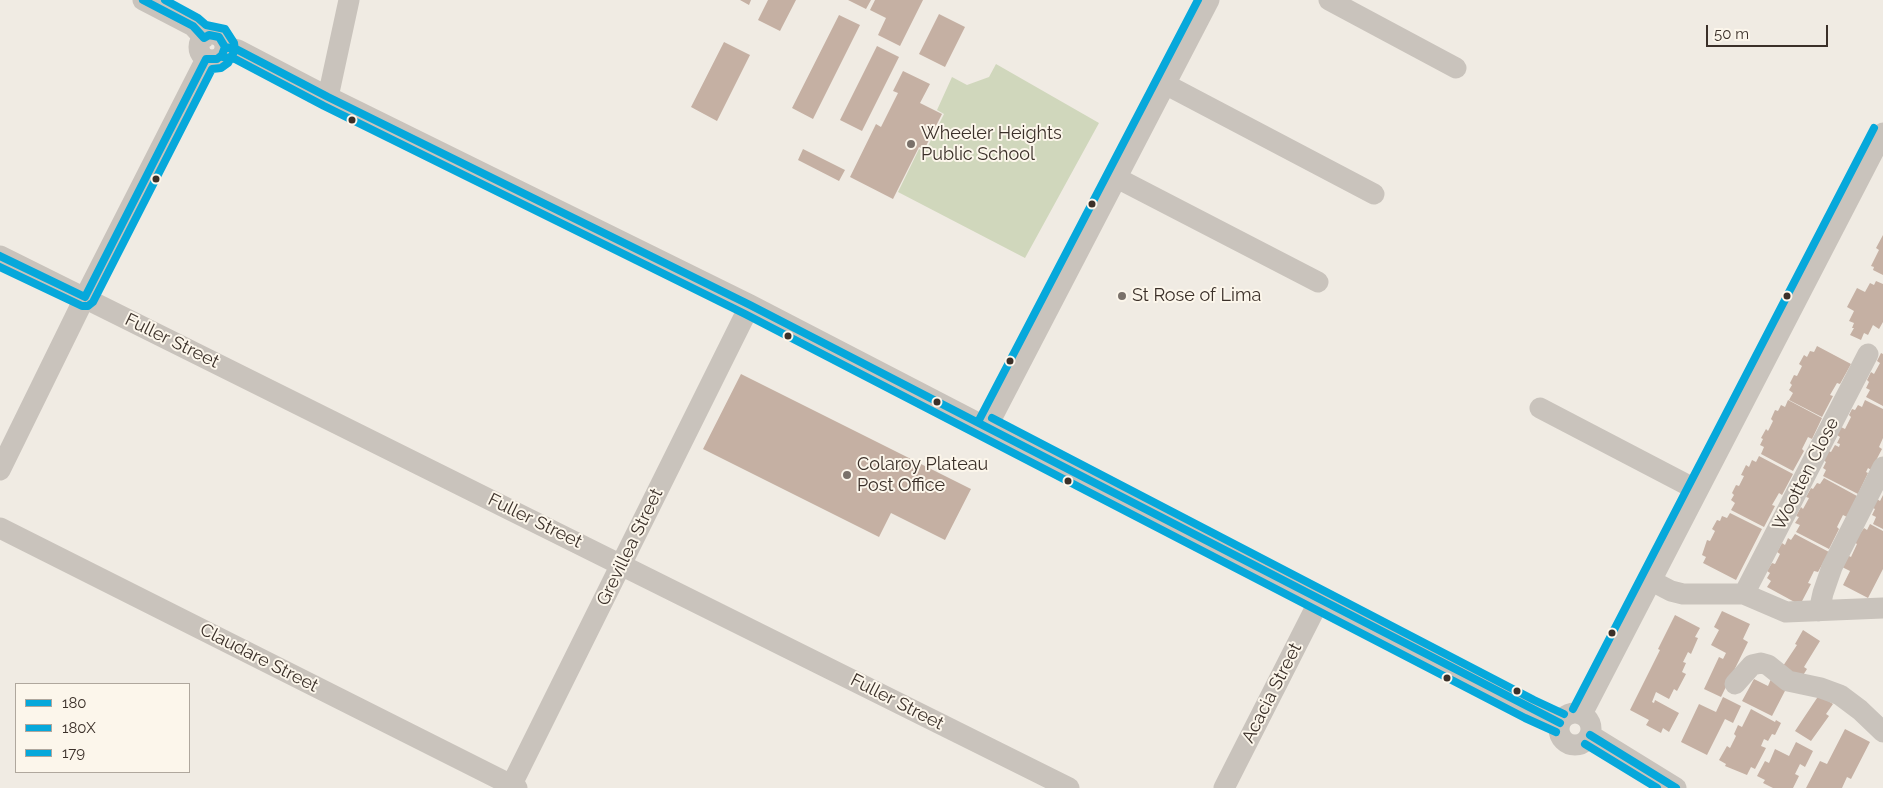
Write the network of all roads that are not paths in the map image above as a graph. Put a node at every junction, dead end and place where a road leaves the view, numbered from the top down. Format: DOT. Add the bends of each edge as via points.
graph roads {
  1 [pos="143,0"];
  2 [pos="349,0"];
  3 [pos="1209,0"];
  4 [pos="1330,0"];
  5 [pos="204,38"];
  6 [pos="225,47"];
  7 [pos="206,59"];
  8 [pos="1456,68"];
  9 [pos="1165,84"];
  10 [pos="328,97"];
  11 [pos="1883,133"];
  12 [pos="1117,178"];
  13 [pos="1374,194"];
  14 [pos="0,256"];
  15 [pos="1318,282"];
  16 [pos="85,297"];
  17 [pos="750,305"];
  18 [pos="1868,354"];
  19 [pos="1540,408"];
  20 [pos="987,427"];
  21 [pos="1883,467"];
  22 [pos="0,470"];
  23 [pos="1697,490"];
  24 [pos="0,528"];
  25 [pos="622,564"];
  26 [pos="1650,580"];
  27 [pos="1744,594"];
  28 [pos="1320,599"];
  29 [pos="1883,608"];
  30 [pos="1820,612"];
  31 [pos="1735,684"];
  32 [pos="1582,714"];
  33 [pos="1560,723"];
  34 [pos="1883,732"];
  35 [pos="1590,736"];
  36 [pos="513,787"];
  37 [pos="1069,788"];
  38 [pos="1224,788"];
  39 [pos="1676,788"];
  1 -- 5 [label="street" via="193,26"];
  2 -- 10 [label="street"];
  3 -- 9 [label="street"];
  4 -- 8 [label="street"];
  5 -- 6 [label="street" via="209,35 219,37"];
  5 -- 7 [label="street" via="199,48"];
  6 -- 7 [label="street" via="217,59"];
  6 -- 10 [label="street" via="238,50"];
  7 -- 16 [label="street"];
  9 -- 12 [label="street"];
  9 -- 13 [label="street"];
  10 -- 17 [label="street"];
  11 -- 23 [label="street"];
  12 -- 15 [label="street"];
  12 -- 20 [label="street"];
  14 -- 16 [label="street, Fuller Street"];
  16 -- 22 [label="street"];
  16 -- 25 [label="street, Fuller Street"];
  17 -- 20 [label="street"];
  17 -- 25 [label="street, Grevillea Street"];
  18 -- 27 [label="street, Wootten Close"];
  19 -- 23 [label="street"];
  20 -- 28 [label="street"];
  21 -- 30 [label="street" via="1832,567"];
  23 -- 26 [label="street"];
  24 -- 36 [label="street, Claudare Street"];
  25 -- 36 [label="street, Grevillea Street"];
  25 -- 37 [label="street, Fuller Street"];
  26 -- 27 [label="street" via="1682,594"];
  26 -- 32 [label="street"];
  27 -- 30 [label="street" via="1786,612"];
  28 -- 33 [label="street"];
  28 -- 38 [label="street, Acacia Street"];
  29 -- 30 [label="street"];
  31 -- 34 [label="street" via="1752,665 1768,665 1788,681 1840,695"];
  32 -- 33 [label="street" via="1572,713"];
  32 -- 35 [label="street" via="1589,721"];
  33 -- 35 [label="street" via="1560,734 1566,742 1582,744"];
  35 -- 39 [label="street"];
}
